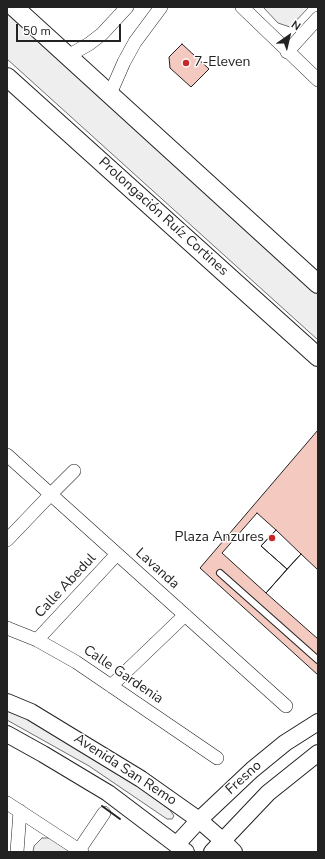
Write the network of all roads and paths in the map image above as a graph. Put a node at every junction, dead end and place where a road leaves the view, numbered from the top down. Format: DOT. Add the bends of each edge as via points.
graph roads {
  1 [pos="14,7"];
  2 [pos="127,7"];
  3 [pos="161,7"];
  4 [pos="242,7"];
  5 [pos="318,18"];
  6 [pos="288,52"];
  7 [pos="68,56"];
  8 [pos="7,77"];
  9 [pos="318,80"];
  10 [pos="110,94"];
  11 [pos="318,284"];
  12 [pos="318,357"];
  13 [pos="7,455"];
  14 [pos="74,471"];
  15 [pos="51,494"];
  16 [pos="7,540"];
  17 [pos="117,554"];
  18 [pos="220,574"];
  19 [pos="185,615"];
  20 [pos="7,628"];
  21 [pos="37,640"];
  22 [pos="318,660"];
  23 [pos="111,686"];
  24 [pos="7,702"];
  25 [pos="286,706"];
  26 [pos="316,727"];
  27 [pos="7,734"];
  28 [pos="318,753"];
  29 [pos="217,758"];
  30 [pos="7,803"];
  31 [pos="20,811"];
  32 [pos="104,813"];
  33 [pos="199,820"];
  34 [pos="222,840"];
  35 [pos="181,848"];
  36 [pos="80,851"];
  37 [pos="17,852"];
  38 [pos="212,852"];
  39 [pos="234,852"];
  1 -- 7 [label="main road"];
  2 -- 7 [label="street" via="102,34"];
  3 -- 10 [label="street" via="135,42"];
  4 -- 6 [label="street"];
  5 -- 6 [label="street"];
  6 -- 9 [label="street"];
  7 -- 10 [label="main road"];
  8 -- 12 [label="main road, Prolongación Ruíz Cortines"];
  10 -- 11 [label="main road"];
  13 -- 15 [label="street, Lavanda"];
  14 -- 15 [label="street"];
  15 -- 16 [label="street"];
  15 -- 17 [label="street, Lavanda"];
  17 -- 19 [label="street, Lavanda"];
  17 -- 21 [label="street, Calle Abedul"];
  18 -- 22 [label="lane"];
  19 -- 23 [label="street"];
  19 -- 25 [label="street, Lavanda"];
  20 -- 21 [label="street, Calle Gardenia"];
  21 -- 23 [label="street, Calle Gardenia"];
  23 -- 29 [label="street, Calle Gardenia"];
  24 -- 33 [label="street, Avenida San Remo" via="31,712 79,740"];
  26 -- 33 [label="street, Fresno" via="285,743"];
  27 -- 35 [label="street, Avenida San Remo" via="108,794"];
  28 -- 34 [label="street, Fresno" via="268,793"];
  30 -- 31 [label="street"];
  31 -- 36 [label="street"];
  31 -- 37 [label="street"];
  32 -- 36 [label="street"];
  33 -- 34 [label="street, Avenida San Remo"];
  33 -- 35 [label="street, Fresno"];
  34 -- 38 [label="street, Fresno"];
  34 -- 39 [label="street, Avenida San Remo"];
}
